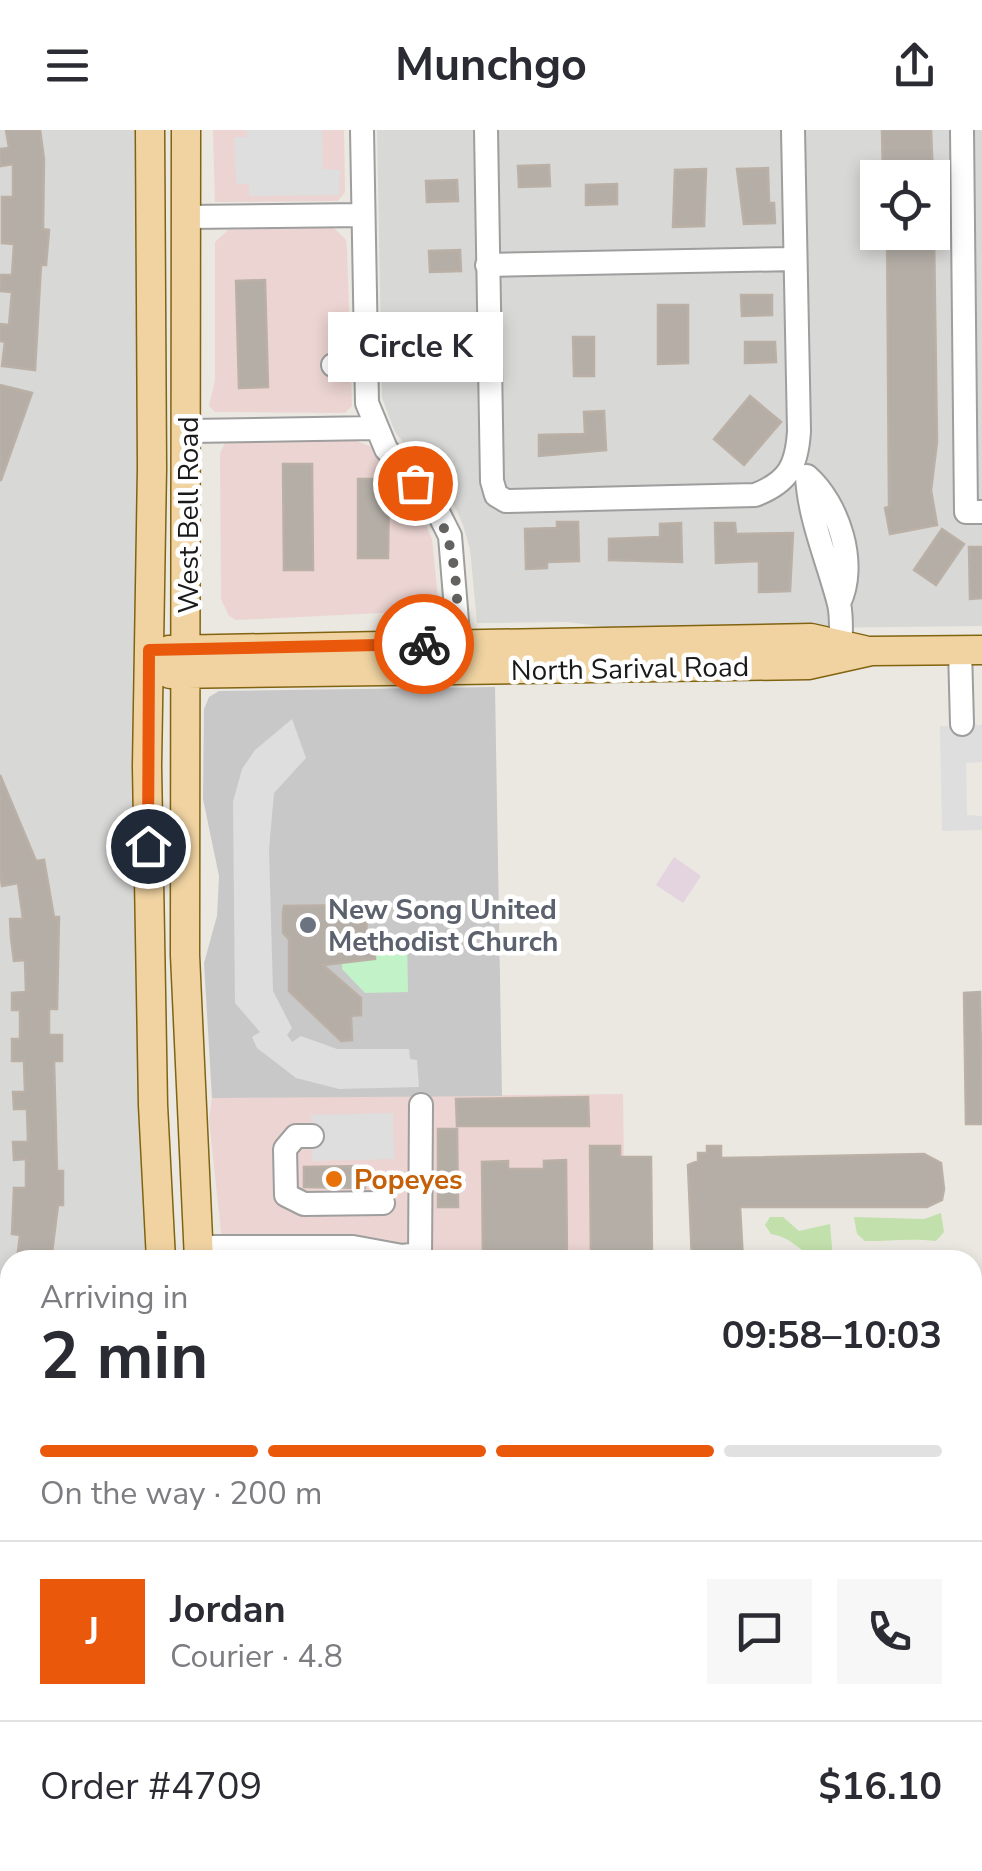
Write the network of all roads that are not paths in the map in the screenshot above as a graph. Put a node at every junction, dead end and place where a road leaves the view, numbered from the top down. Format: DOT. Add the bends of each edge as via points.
graph roads {
  1 [pos="150,130"];
  2 [pos="165,130"];
  3 [pos="186,130"];
  4 [pos="362,130"];
  5 [pos="486,130"];
  6 [pos="793,130"];
  7 [pos="962,130"];
  8 [pos="363,216"];
  9 [pos="188,217"];
  10 [pos="151,234"];
  11 [pos="794,260"];
  12 [pos="487,265"];
  13 [pos="333,365"];
  14 [pos="365,366"];
  15 [pos="189,376"];
  16 [pos="375,428"];
  17 [pos="189,430"];
  18 [pos="802,469"];
  19 [pos="974,512"];
  20 [pos="971,650"];
  21 [pos="840,652"];
  22 [pos="460,657"];
  23 [pos="148,662"];
  24 [pos="185,662"];
  25 [pos="962,724"];
  26 [pos="190,1102"];
  27 [pos="421,1105"];
  28 [pos="153,1106"];
  29 [pos="312,1136"];
  30 [pos="383,1203"];
  31 [pos="160,1250"];
  32 [pos="199,1250"];
  33 [pos="302,1250"];
  34 [pos="368,1250"];
  35 [pos="420,1250"];
  1 -- 10 [label="main road, West Bell Road"];
  2 -- 9 [label="main road" via="167,203"];
  3 -- 9 [label="main road, West Bell Road"];
  4 -- 8 [label="street"];
  5 -- 12 [label="street"];
  6 -- 11 [label="street"];
  7 -- 19 [label="street"];
  8 -- 9 [label="street"];
  8 -- 14 [label="street"];
  9 -- 15 [label="main road, West Bell Road"];
  10 -- 15 [label="main road" via="170,240 171,310"];
  10 -- 23 [label="main road, West Bell Road"];
  11 -- 12 [label="street"];
  11 -- 18 [label="street"];
  12 -- 18 [label="street" via="496,495 506,501 756,495"];
  13 -- 14 [label="street"];
  14 -- 16 [label="street"];
  15 -- 17 [label="main road, West Bell Road"];
  16 -- 17 [label="street" via="322,419"];
  16 -- 22 [label="street" via="433,502 450,536"];
  17 -- 24 [label="main road, West Bell Road"];
  18 -- 21 [label="street" via="822,490 843,543 848,585 839,603"];
  20 -- 21 [label="main road, North Sarival Road"];
  20 -- 25 [label="street"];
  21 -- 22 [label="main road, North Sarival Road" via="812,638"];
  22 -- 24 [label="main road, North Sarival Road"];
  23 -- 24 [label="main road, North Sarival Road"];
  23 -- 28 [label="main road, West Bell Road"];
  24 -- 26 [label="main road, West Bell Road"];
  26 -- 28 [label="main road"];
  26 -- 32 [label="main road, West Bell Road"];
  27 -- 35 [label="street"];
  28 -- 31 [label="main road, West Bell Road"];
  29 -- 30 [label="street" via="296,1136 284,1149 284,1184 292,1200"];
  33 -- 34 [label="street"];
}
